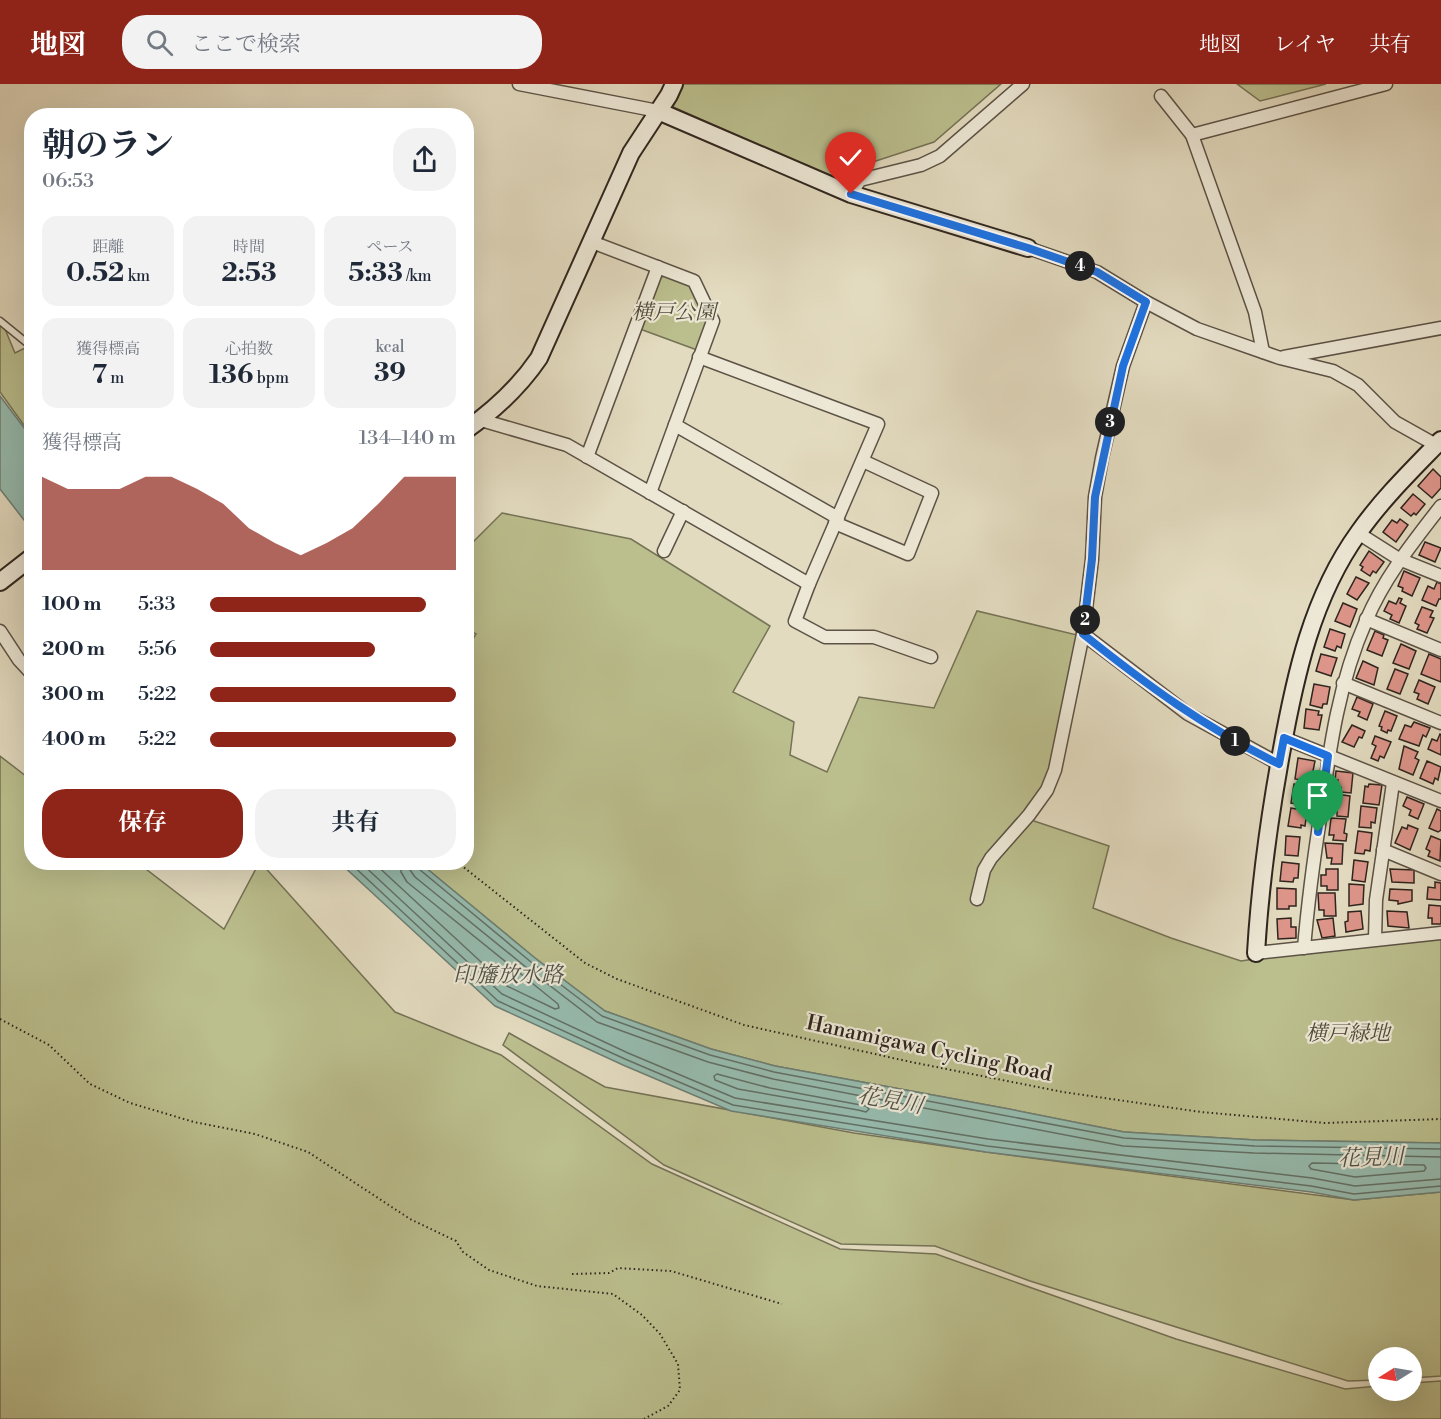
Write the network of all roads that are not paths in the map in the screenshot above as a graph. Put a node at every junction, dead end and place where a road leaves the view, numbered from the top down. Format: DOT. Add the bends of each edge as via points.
graph roads {
  1 [pos="519,84"];
  2 [pos="674,84"];
  3 [pos="1023,84"];
  4 [pos="1386,84"];
  5 [pos="1161,96"];
  6 [pos="658,111"];
  7 [pos="1192,135"];
  8 [pos="851,194"];
  9 [pos="591,242"];
  10 [pos="1028,248"];
  11 [pos="658,267"];
  12 [pos="1146,302"];
  13 [pos="0,321"];
  14 [pos="1441,328"];
  15 [pos="24,340"];
  16 [pos="1263,352"];
  17 [pos="699,357"];
  18 [pos="1280,358"];
  19 [pos="482,420"];
  20 [pos="474,425"];
  21 [pos="675,425"];
  22 [pos="1439,444"];
  23 [pos="587,457"];
  24 [pos="863,461"];
  25 [pos="650,493"];
  26 [pos="1441,506"];
  27 [pos="683,511"];
  28 [pos="836,520"];
  29 [pos="1358,533"];
  30 [pos="664,551"];
  31 [pos="1399,559"];
  32 [pos="24,563"];
  33 [pos="1441,576"];
  34 [pos="0,582"];
  35 [pos="809,584"];
  36 [pos="1366,619"];
  37 [pos="0,631"];
  38 [pos="1083,634"];
  39 [pos="1441,650"];
  40 [pos="931,657"];
  41 [pos="24,665"];
  42 [pos="1342,682"];
  43 [pos="1441,723"];
  44 [pos="1284,738"];
  45 [pos="1328,756"];
  46 [pos="1279,764"];
  47 [pos="1393,783"];
  48 [pos="1441,801"];
  49 [pos="1383,850"];
  50 [pos="1441,874"];
  51 [pos="976,899"];
  52 [pos="1441,933"];
  53 [pos="1375,939"];
  54 [pos="1304,948"];
  55 [pos="1256,952"];
  1 -- 6 [label="street"];
  2 -- 6 [label="street"];
  3 -- 8 [label="street" via="940,156 921,165 860,180"];
  4 -- 7 [label="street"];
  5 -- 7 [label="street"];
  6 -- 8 [label="street"];
  6 -- 9 [label="street" via="631,153"];
  7 -- 16 [label="street" via="1255,312"];
  8 -- 10 [label="street"];
  9 -- 11 [label="street"];
  9 -- 19 [label="street" via="539,358"];
  10 -- 12 [label="street" via="1097,272"];
  11 -- 17 [label="street" via="694,281 713,321"];
  11 -- 23 [label="street"];
  12 -- 16 [label="street" via="1197,329"];
  12 -- 38 [label="street" via="1123,366 1095,497"];
  13 -- 15 [label="lane"];
  14 -- 18 [label="street"];
  16 -- 18 [label="street"];
  17 -- 21 [label="street"];
  17 -- 24 [label="street" via="878,424"];
  18 -- 22 [label="street" via="1333,371 1358,385 1395,422"];
  19 -- 20 [label="street"];
  19 -- 23 [label="street" via="567,445"];
  21 -- 25 [label="street"];
  21 -- 28 [label="street"];
  22 -- 29 [label="street" via="1395,487"];
  23 -- 25 [label="street"];
  24 -- 28 [label="street"];
  24 -- 28 [label="street" via="932,493 908,554"];
  25 -- 27 [label="street"];
  26 -- 31 [label="street"];
  27 -- 30 [label="street"];
  27 -- 35 [label="street"];
  28 -- 35 [label="street"];
  29 -- 31 [label="street"];
  29 -- 44 [label="street" via="1329,584 1308,633"];
  31 -- 33 [label="street"];
  31 -- 36 [label="street"];
  32 -- 34 [label="street"];
  35 -- 40 [label="street" via="795,621 825,637 874,637"];
  36 -- 39 [label="street"];
  36 -- 42 [label="street"];
  37 -- 41 [label="street"];
  38 -- 46 [label="street" via="1188,714"];
  38 -- 51 [label="street" via="1055,770 1047,790 991,858"];
  42 -- 43 [label="street"];
  42 -- 45 [label="street"];
  44 -- 45 [label="street"];
  44 -- 46 [label="street"];
  45 -- 47 [label="street"];
  45 -- 54 [label="street"];
  46 -- 55 [label="street" via="1260,893"];
  47 -- 48 [label="street"];
  47 -- 49 [label="street"];
  49 -- 50 [label="street"];
  49 -- 53 [label="street"];
  52 -- 53 [label="street"];
  53 -- 54 [label="street"];
  54 -- 55 [label="street"];
}
